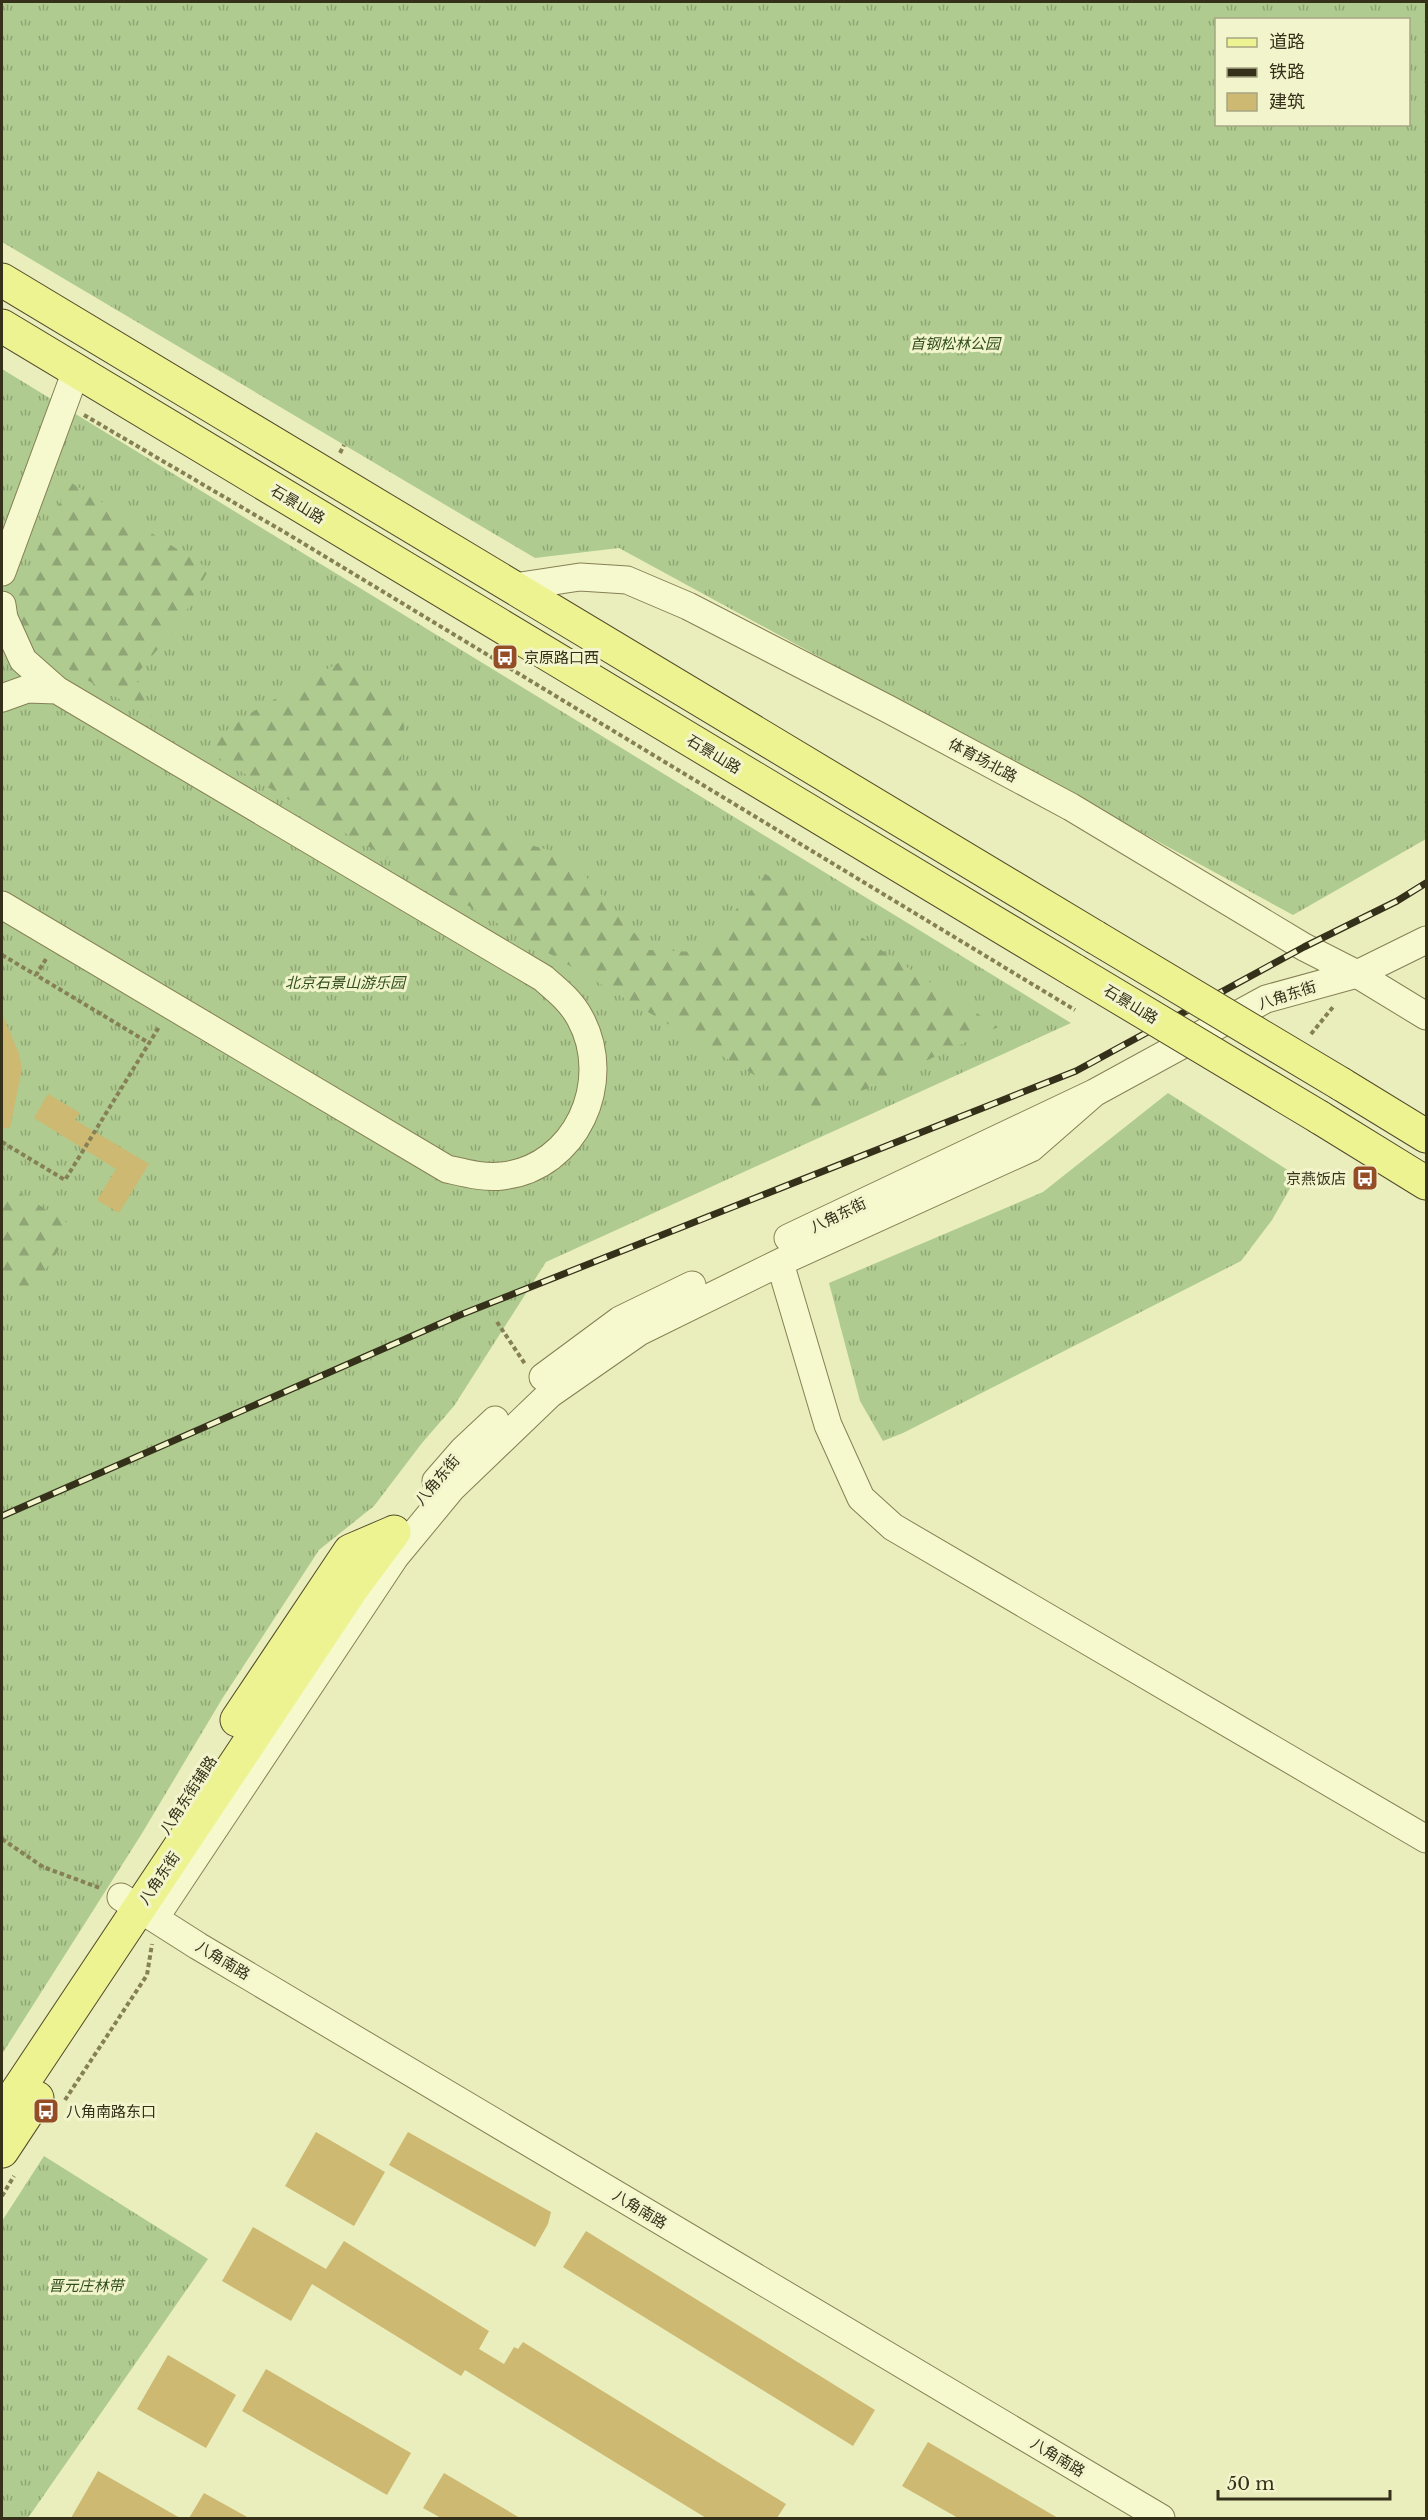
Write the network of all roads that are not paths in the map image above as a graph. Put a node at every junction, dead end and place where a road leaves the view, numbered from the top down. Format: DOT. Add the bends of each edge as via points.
graph roads {
  1 [pos="2,280"];
  2 [pos="2,327"];
  3 [pos="76,371"];
  4 [pos="2,572"];
  5 [pos="514,587"];
  6 [pos="2,605"];
  7 [pos="57,690"];
  8 [pos="2,698"];
  9 [pos="2,905"];
  10 [pos="1426,940"];
  11 [pos="1357,974"];
  12 [pos="1426,1016"];
  13 [pos="1094,1093"];
  14 [pos="1426,1136"];
  15 [pos="1426,1183"];
  16 [pos="780,1263"];
  17 [pos="394,1532"];
  18 [pos="1426,1839"];
  19 [pos="138,1908"];
  20 [pos="2,2078"];
  21 [pos="2,2114"];
  22 [pos="11,2160"];
  23 [pos="1128,2510"];
  24 [pos="1161,2518"];
  1 -- 5 [label="main road"];
  2 -- 3 [label="main road, 石景山路"];
  3 -- 4 [label="street"];
  3 -- 15 [label="main road, 石景山路, bridge"];
  5 -- 11 [label="street, 体育场北路" via="580,577 627,580 688,606 1071,807 1304,947"];
  5 -- 14 [label="main road, bridge"];
  6 -- 7 [label="street" via="23,660"];
  7 -- 8 [label="street" via="27,689"];
  7 -- 9 [label="street" via="543,978 565,997 580,1019 589,1045 593,1087 584,1117 562,1147 535,1167 502,1176 447,1169"];
  10 -- 11 [label="street, 八角东街"];
  11 -- 12 [label="street, 体育场北路"];
  11 -- 13 [label="street, 八角东街" via="1266,999"];
  13 -- 16 [label="street, 八角东街" via="1031,1148"];
  13 -- 17 [label="street, 八角东街" via="620,1320 539,1380 463,1450"];
  16 -- 18 [label="street" via="828,1425 861,1498 893,1527"];
  16 -- 19 [label="street, 八角东街" via="639,1332 550,1394 452,1488 395,1557"];
  17 -- 19 [label="main road, 八角东街"];
  19 -- 20 [label="main road"];
  19 -- 21 [label="main road, 八角东街"];
  19 -- 22 [label="main road, 八角东街"];
  19 -- 23 [label="street, 八角南路"];
  23 -- 24 [label="street, 八角南路"];
}
